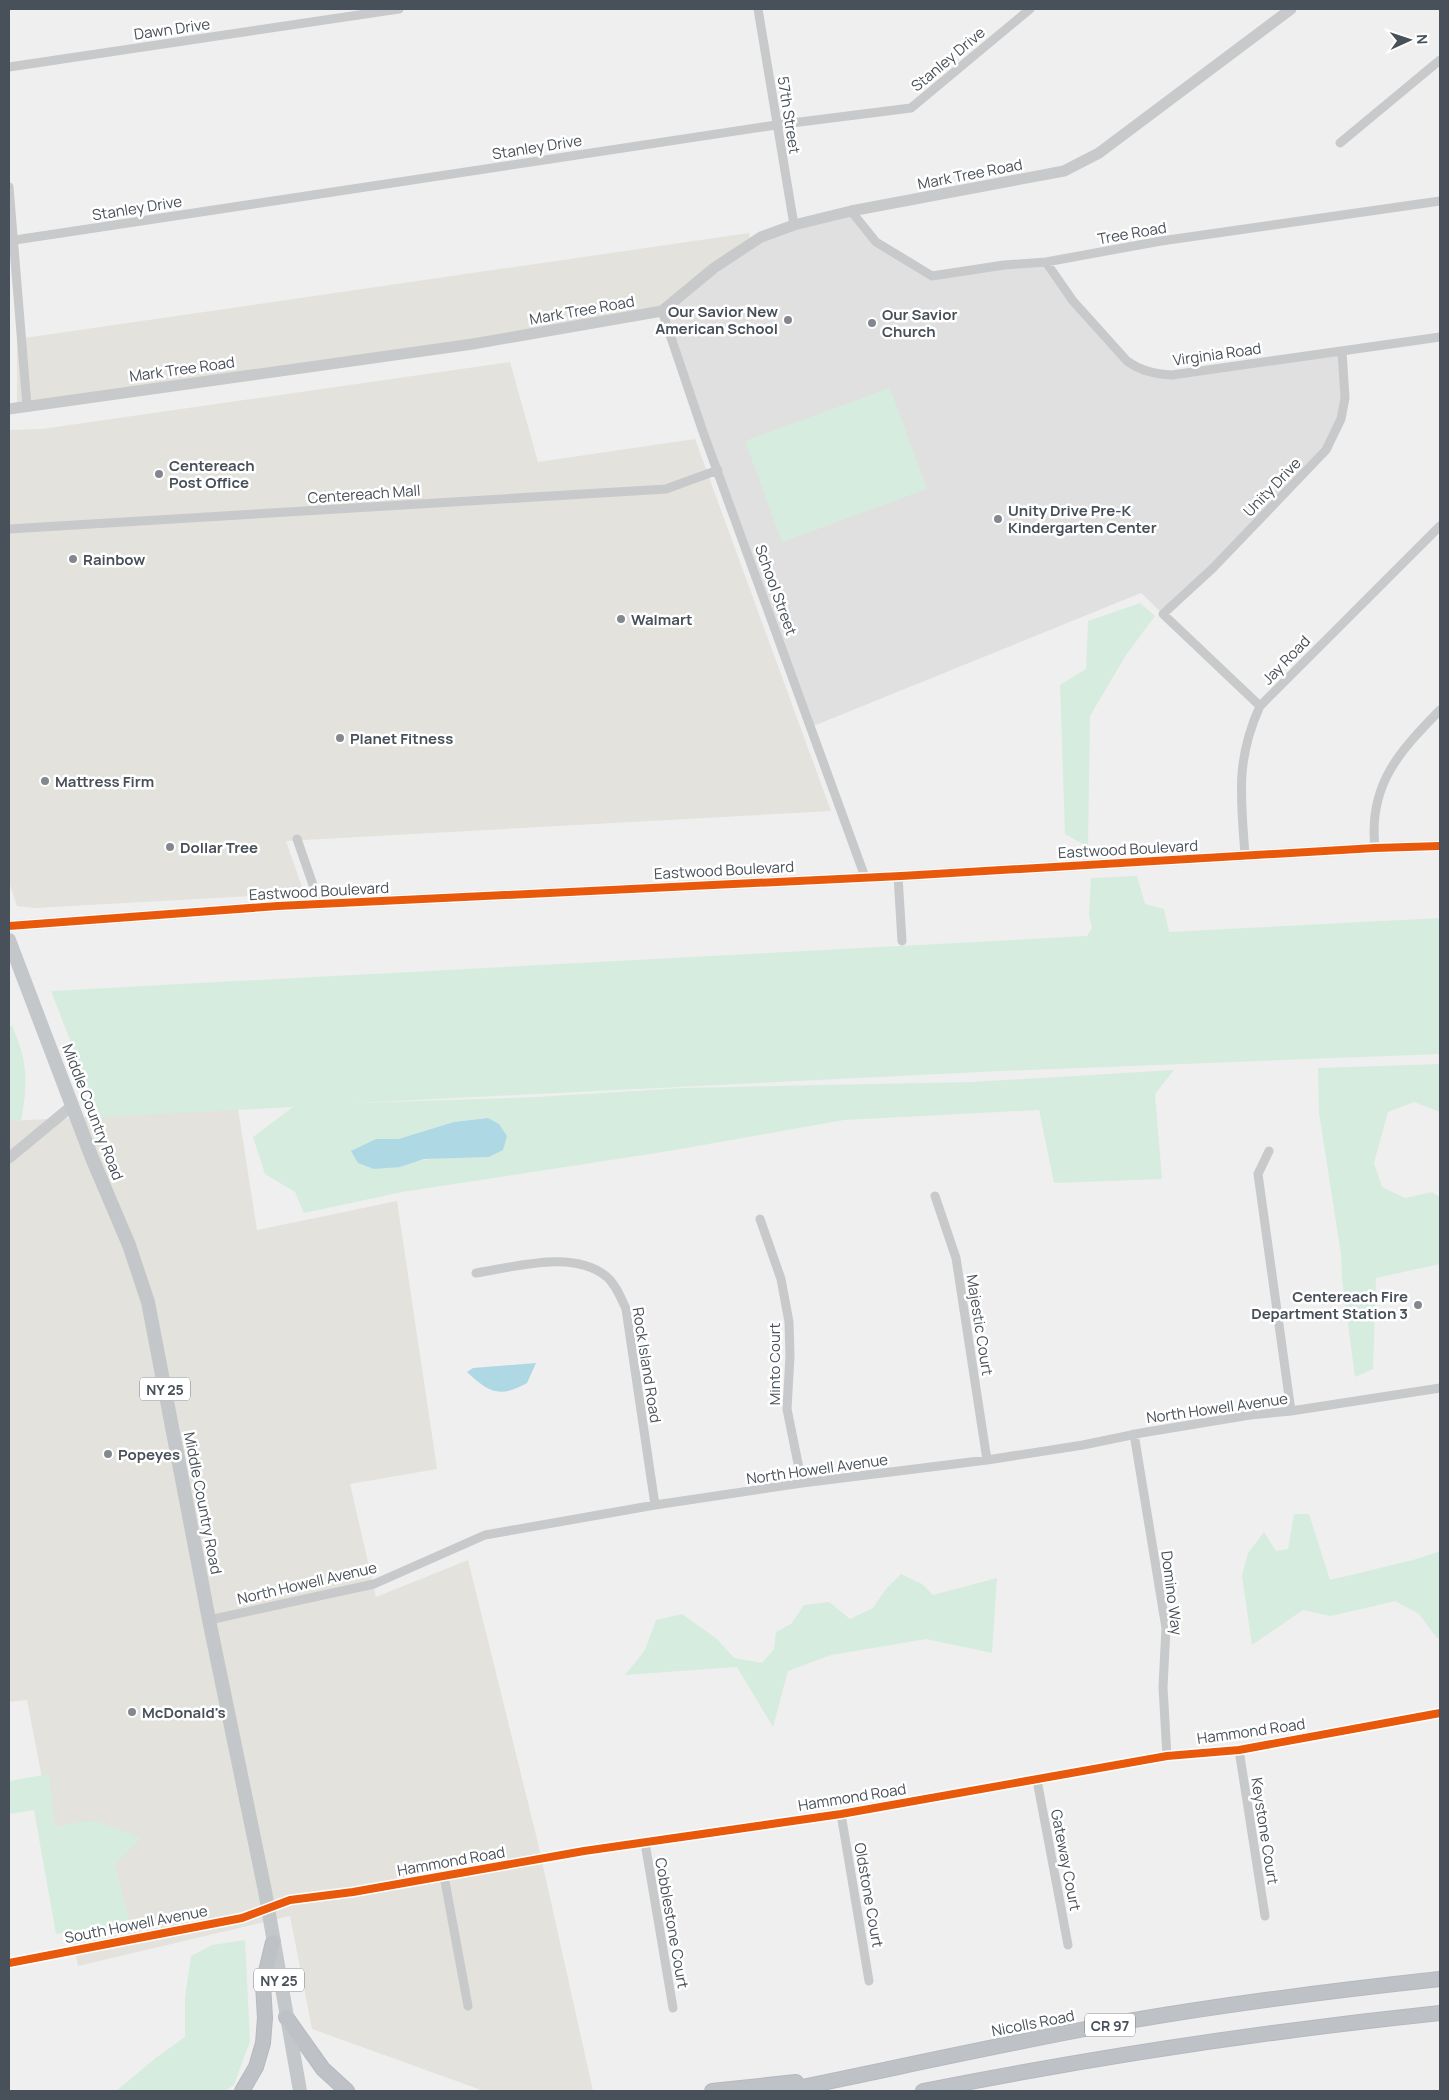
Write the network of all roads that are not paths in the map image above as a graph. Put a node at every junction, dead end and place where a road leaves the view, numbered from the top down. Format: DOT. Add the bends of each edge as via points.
graph roads {
  1 [pos="400,9"];
  2 [pos="758,9"];
  3 [pos="1030,9"];
  4 [pos="1291,9"];
  5 [pos="1440,60"];
  6 [pos="9,67"];
  7 [pos="776,125"];
  8 [pos="1340,143"];
  9 [pos="9,186"];
  10 [pos="1440,201"];
  11 [pos="851,211"];
  12 [pos="794,225"];
  13 [pos="15,240"];
  14 [pos="1046,262"];
  15 [pos="662,312"];
  16 [pos="1440,337"];
  17 [pos="1342,351"];
  18 [pos="27,406"];
  19 [pos="9,409"];
  20 [pos="718,470"];
  21 [pos="1440,526"];
  22 [pos="9,529"];
  23 [pos="1260,706"];
  24 [pos="1440,710"];
  25 [pos="297,839"];
  26 [pos="1440,846"];
  27 [pos="1375,848"];
  28 [pos="1245,855"];
  29 [pos="898,876"];
  30 [pos="865,877"];
  31 [pos="320,905"];
  32 [pos="9,926"];
  33 [pos="9,940"];
  34 [pos="902,941"];
  35 [pos="73,1105"];
  36 [pos="1269,1151"];
  37 [pos="9,1158"];
  38 [pos="935,1196"];
  39 [pos="760,1219"];
  40 [pos="476,1273"];
  41 [pos="1440,1388"];
  42 [pos="1291,1411"];
  43 [pos="1134,1434"];
  44 [pos="987,1460"];
  45 [pos="802,1483"];
  46 [pos="655,1506"];
  47 [pos="209,1620"];
  48 [pos="1440,1713"];
  49 [pos="1239,1750"];
  50 [pos="1166,1756"];
  51 [pos="1037,1780"];
  52 [pos="841,1814"];
  53 [pos="645,1843"];
  54 [pos="444,1876"];
  55 [pos="268,1910"];
  56 [pos="1264,1916"];
  57 [pos="273,1942"];
  58 [pos="1068,1945"];
  59 [pos="9,1963"];
  60 [pos="1440,1979"];
  61 [pos="870,1981"];
  62 [pos="468,2006"];
  63 [pos="673,2008"];
  64 [pos="1440,2013"];
  65 [pos="286,2017"];
  66 [pos="846,2078"];
  67 [pos="242,2091"];
  68 [pos="300,2091"];
  69 [pos="347,2091"];
  70 [pos="712,2091"];
  71 [pos="783,2091"];
  72 [pos="924,2091"];
  1 -- 6 [label="street, Dawn Drive"];
  2 -- 7 [label="street, 57th Street"];
  3 -- 7 [label="street, Stanley Drive" via="911,108"];
  4 -- 11 [label="street, Mark Tree Road" via="1098,153 1064,171"];
  5 -- 8 [label="street"];
  7 -- 12 [label="street, 57th Street"];
  7 -- 13 [label="street, Stanley Drive"];
  9 -- 13 [label="street"];
  10 -- 14 [label="street, Tree Road" via="1161,241"];
  11 -- 12 [label="street, Mark Tree Road"];
  11 -- 14 [label="street, Tree Road" via="876,242 932,276"];
  12 -- 15 [label="street, Mark Tree Road" via="761,237 714,268"];
  13 -- 18 [label="street"];
  14 -- 17 [label="street, Virginia Road" via="1073,301 1128,361 1158,374"];
  15 -- 18 [label="street, Mark Tree Road" via="473,344"];
  15 -- 20 [label="street, School Street"];
  16 -- 17 [label="street, Virginia Road"];
  17 -- 23 [label="street, Unity Drive" via="1345,398 1341,419 1326,450 1213,568 1163,614"];
  18 -- 19 [label="street, Mark Tree Road"];
  20 -- 22 [label="street, Centereach Mall" via="666,489"];
  20 -- 30 [label="street, School Street"];
  21 -- 23 [label="street, Jay Road"];
  23 -- 28 [label="street, Jay Road" via="1246,740 1241,770"];
  24 -- 27 [label="street" via="1405,746 1382,788 1374,818"];
  25 -- 31 [label="street"];
  26 -- 27 [label="street, Eastwood Boulevard"];
  27 -- 28 [label="street, Eastwood Boulevard"];
  28 -- 29 [label="street, Eastwood Boulevard"];
  29 -- 30 [label="street, Eastwood Boulevard"];
  29 -- 34 [label="street"];
  30 -- 31 [label="street, Eastwood Boulevard"];
  31 -- 32 [label="street, Eastwood Boulevard"];
  33 -- 35 [label="main road, Middle Country Road / NY 25"];
  35 -- 37 [label="street"];
  35 -- 47 [label="main road, Middle Country Road / NY 25" via="129,1245 148,1302"];
  36 -- 42 [label="street" via="1258,1174"];
  38 -- 44 [label="street, Majestic Court" via="956,1258"];
  39 -- 45 [label="street, Minto Court" via="781,1279 789,1322 787,1409"];
  40 -- 46 [label="street, Rock Island Road" via="562,1260 606,1276 616,1288 626,1309"];
  41 -- 42 [label="street, North Howell Avenue"];
  42 -- 43 [label="street, North Howell Avenue"];
  43 -- 44 [label="street, North Howell Avenue" via="1083,1446"];
  43 -- 50 [label="street, Domino Way" via="1166,1628 1163,1687"];
  44 -- 45 [label="street, North Howell Avenue"];
  45 -- 46 [label="street, North Howell Avenue"];
  46 -- 47 [label="street, North Howell Avenue" via="486,1535 374,1584"];
  47 -- 55 [label="main road, Middle Country Road / NY 25"];
  48 -- 49 [label="street, Hammond Road"];
  49 -- 50 [label="street, Hammond Road"];
  49 -- 56 [label="street, Keystone Court"];
  50 -- 51 [label="street, Hammond Road"];
  51 -- 52 [label="street, Hammond Road"];
  51 -- 58 [label="street, Gateway Court"];
  52 -- 53 [label="street, Hammond Road"];
  52 -- 61 [label="street, Oldstone Court"];
  53 -- 54 [label="street, Hammond Road"];
  53 -- 63 [label="street, Cobblestone Court"];
  54 -- 55 [label="street, Hammond Road" via="290,1900"];
  54 -- 62 [label="street"];
  55 -- 57 [label="main road, Middle Country Road / NY 25"];
  55 -- 59 [label="street, South Howell Avenue" via="238,1920"];
  57 -- 65 [label="main road, Middle Country Road / NY 25"];
  57 -- 67 [label="highway" via="263,1984 263,2043 256,2067"];
  60 -- 66 [label="highway, Nicolls Road / CR 97" via="1294,1996 1156,2017"];
  64 -- 72 [label="highway, CR 97" via="1174,2046"];
  65 -- 68 [label="main road, Middle Country Road / NY 25"];
  65 -- 69 [label="highway" via="323,2068"];
  66 -- 70 [label="highway"];
  66 -- 71 [label="highway, Nicolls Road / CR 97"];
}
